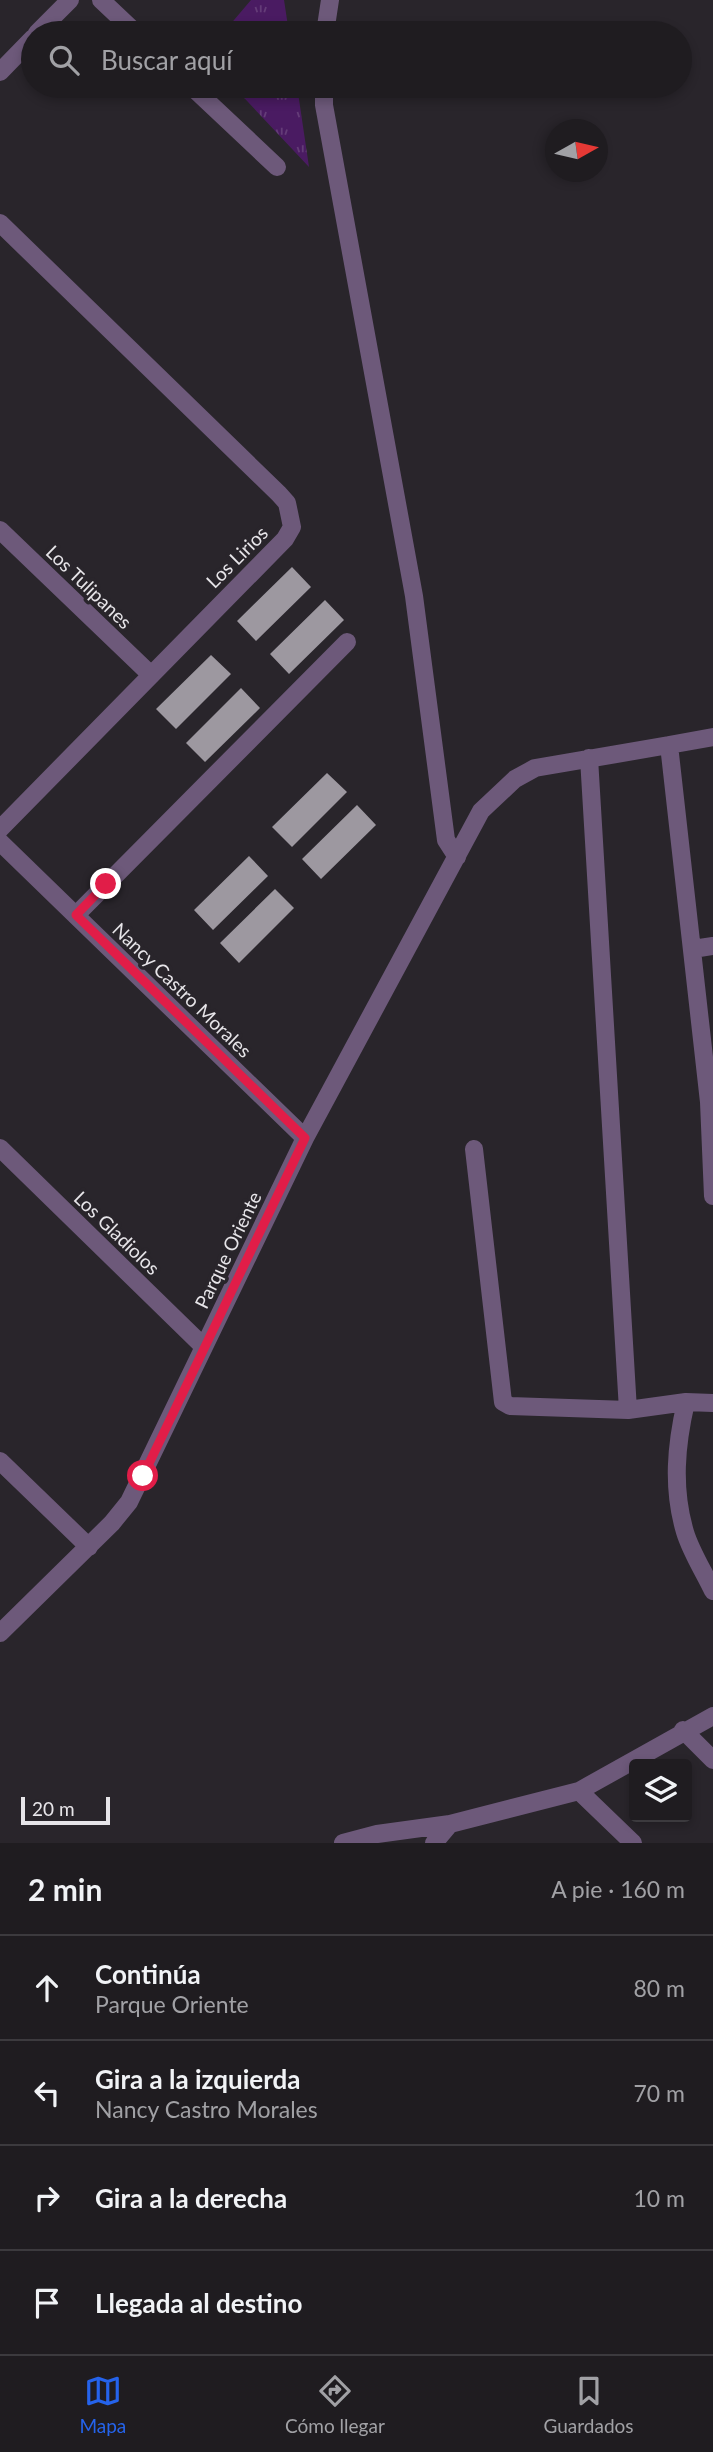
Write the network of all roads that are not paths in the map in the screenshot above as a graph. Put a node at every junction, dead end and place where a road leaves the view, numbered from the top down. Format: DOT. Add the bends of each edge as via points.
graph roads {
  1 [pos="70,0"];
  2 [pos="101,0"];
  3 [pos="330,0"];
  4 [pos="49,21"];
  5 [pos="123,21"];
  6 [pos="327,21"];
  7 [pos="21,50"];
  8 [pos="0,72"];
  9 [pos="204,98"];
  10 [pos="324,98"];
  11 [pos="277,167"];
  12 [pos="0,223"];
  13 [pos="0,530"];
  14 [pos="347,642"];
  15 [pos="150,674"];
  16 [pos="713,737"];
  17 [pos="669,745"];
  18 [pos="589,758"];
  19 [pos="0,829"];
  20 [pos="0,842"];
  21 [pos="457,857"];
  22 [pos="76,915"];
  23 [pos="713,946"];
  24 [pos="693,948"];
  25 [pos="711,1102"];
  26 [pos="305,1138"];
  27 [pos="0,1148"];
  28 [pos="474,1150"];
  29 [pos="713,1196"];
  30 [pos="204,1348"];
  31 [pos="686,1402"];
  32 [pos="713,1403"];
  33 [pos="628,1410"];
  34 [pos="0,1461"];
  35 [pos="89,1546"];
  36 [pos="713,1591"];
  37 [pos="0,1633"];
  38 [pos="713,1716"];
  39 [pos="683,1730"];
  40 [pos="713,1759"];
  41 [pos="579,1791"];
  42 [pos="450,1824"];
  43 [pos="343,1843"];
  44 [pos="434,1843"];
  45 [pos="633,1843"];
  1 -- 4 [label="street"];
  2 -- 5 [label="street"];
  3 -- 6 [label="street"];
  7 -- 8 [label="street"];
  9 -- 11 [label="street"];
  10 -- 21 [label="street" via="414,596 446,840"];
  12 -- 15 [label="street, Los Lirios" via="279,494 291,515 292,527 285,539"];
  13 -- 15 [label="street, Los Tulipanes"];
  14 -- 22 [label="street"];
  15 -- 19 [label="street, Los Lirios"];
  16 -- 17 [label="street, Parque Oriente"];
  17 -- 18 [label="street, Parque Oriente"];
  17 -- 24 [label="street"];
  18 -- 21 [label="street, Parque Oriente" via="535,768 515,779 481,811"];
  18 -- 33 [label="street"];
  20 -- 22 [label="street, Nancy Castro Morales"];
  21 -- 26 [label="street, Parque Oriente"];
  22 -- 26 [label="street, Nancy Castro Morales"];
  23 -- 24 [label="street"];
  24 -- 25 [label="street"];
  25 -- 29 [label="street"];
  26 -- 30 [label="street, Parque Oriente"];
  27 -- 30 [label="street, Los Gladiolos"];
  28 -- 33 [label="street" via="503,1402 510,1406"];
  30 -- 35 [label="street, Parque Oriente" via="129,1502"];
  31 -- 32 [label="street"];
  31 -- 33 [label="street"];
  31 -- 36 [label="street" via="676,1445 677,1488 685,1533"];
  34 -- 35 [label="street"];
  35 -- 37 [label="street, Parque Oriente"];
  38 -- 39 [label="street"];
  39 -- 40 [label="street"];
  39 -- 41 [label="street"];
  41 -- 42 [label="street"];
  41 -- 45 [label="street"];
  42 -- 43 [label="street"];
  42 -- 44 [label="street"];
}
